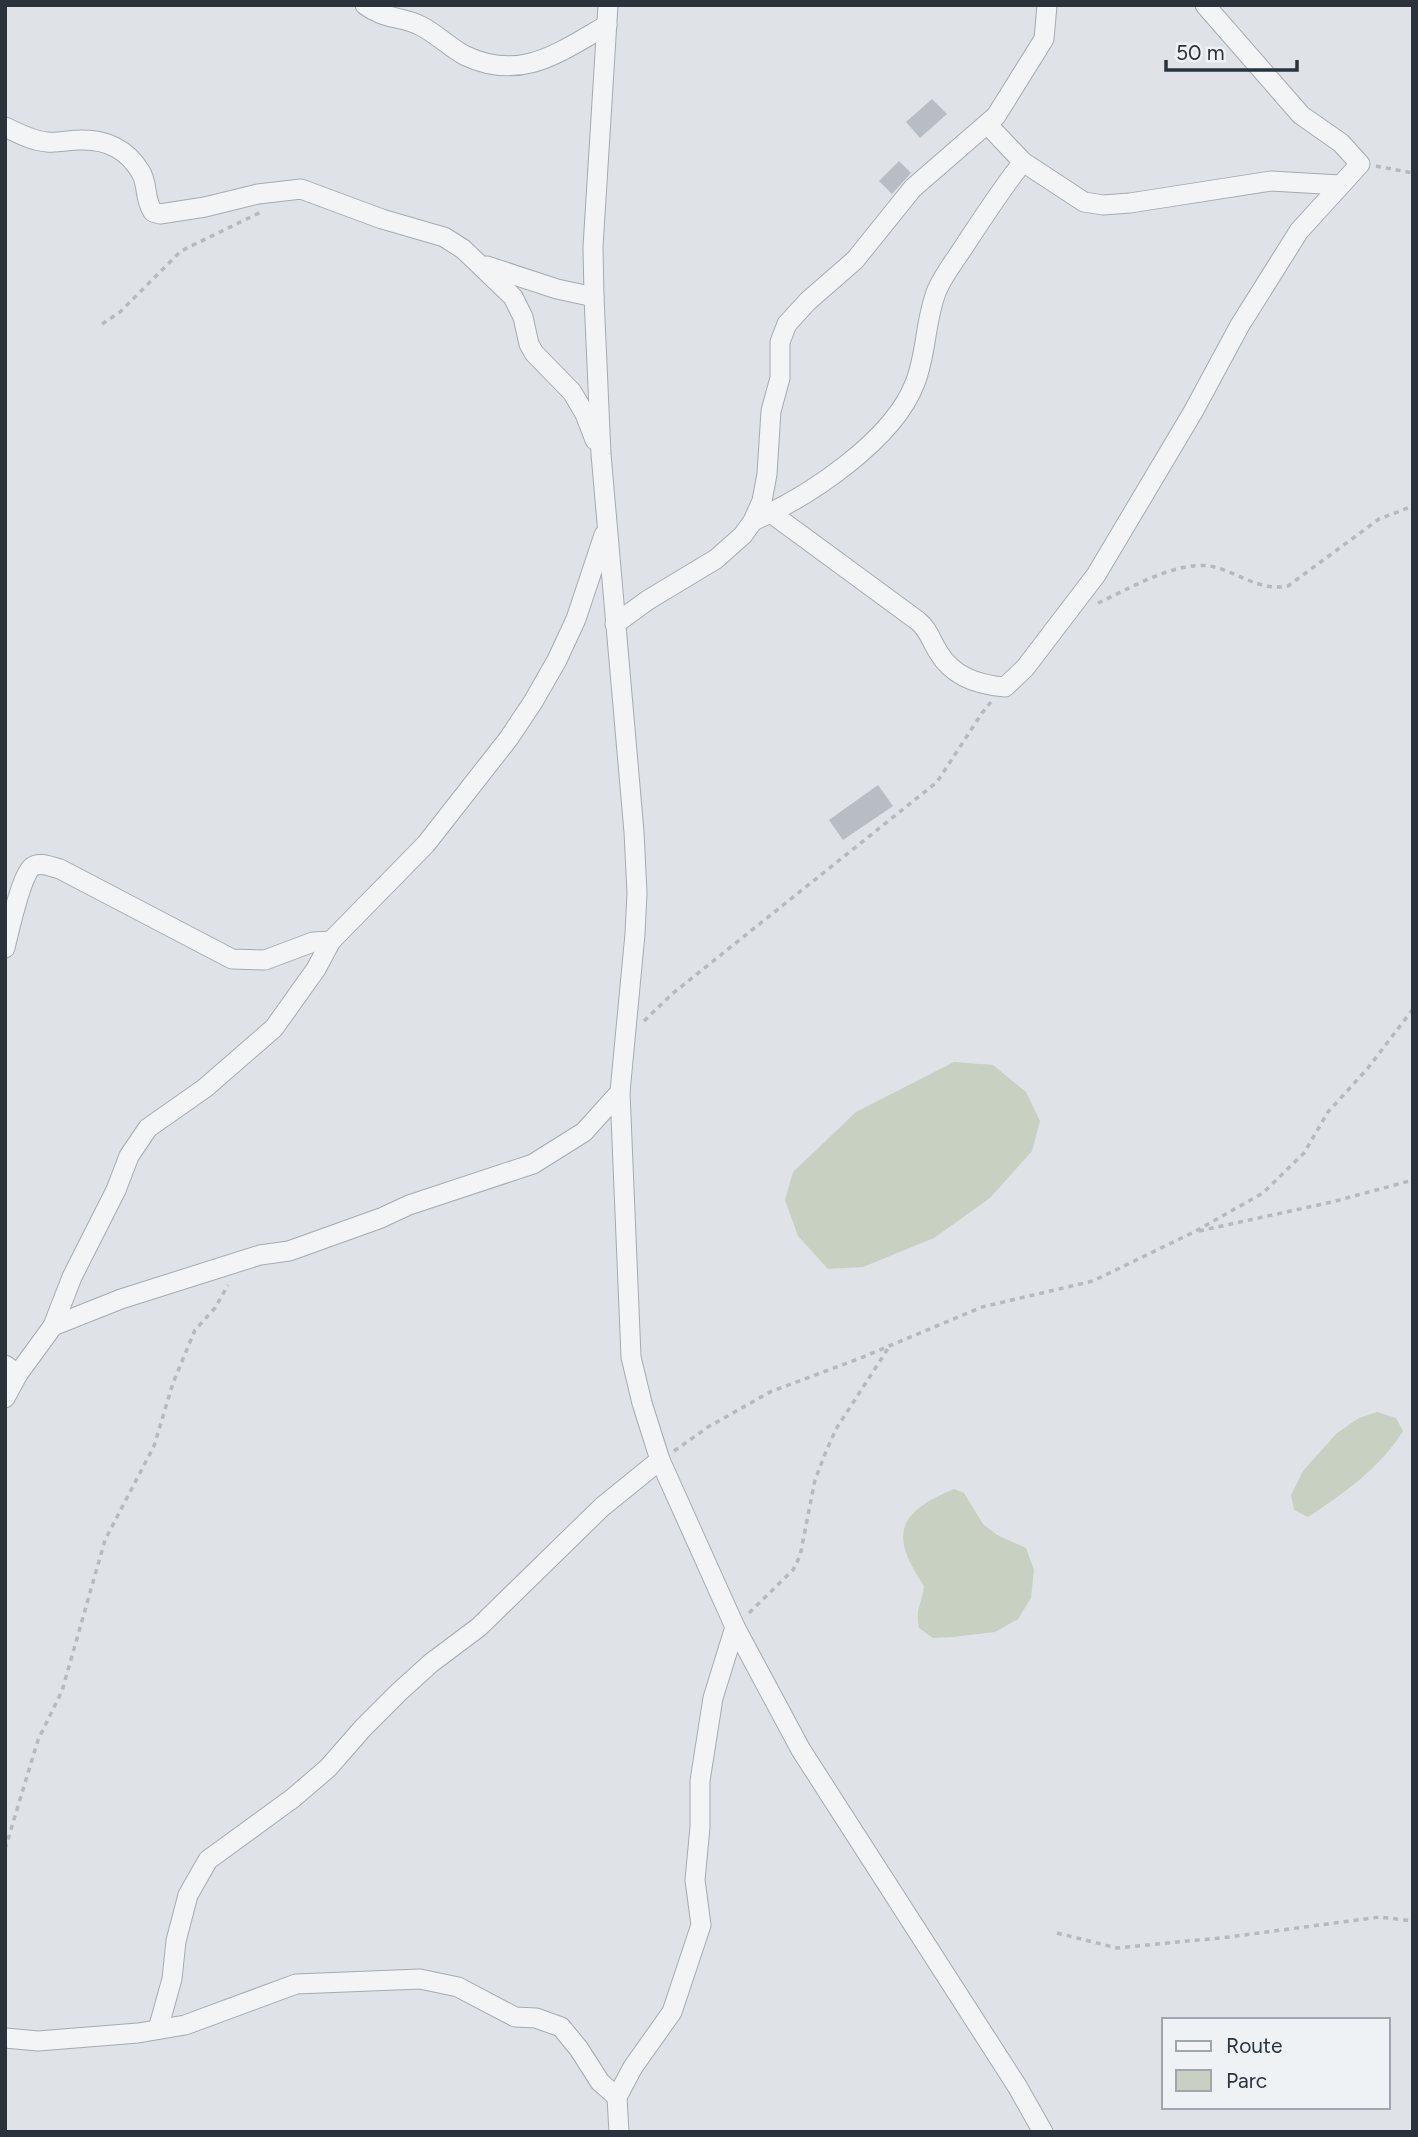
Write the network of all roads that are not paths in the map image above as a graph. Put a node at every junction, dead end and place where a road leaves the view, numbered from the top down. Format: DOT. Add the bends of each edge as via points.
graph roads {
  1 [pos="365,5"];
  2 [pos="1048,5"];
  3 [pos="1205,5"];
  4 [pos="607,15"];
  5 [pos="988,125"];
  6 [pos="5,127"];
  7 [pos="1023,162"];
  8 [pos="1340,185"];
  9 [pos="476,262"];
  10 [pos="594,297"];
  11 [pos="601,454"];
  12 [pos="771,513"];
  13 [pos="752,521"];
  14 [pos="607,527"];
  15 [pos="615,624"];
  16 [pos="331,941"];
  17 [pos="5,948"];
  18 [pos="620,1092"];
  19 [pos="53,1326"];
  20 [pos="12,1369"];
  21 [pos="5,1398"];
  22 [pos="660,1460"];
  23 [pos="735,1627"];
  24 [pos="158,2029"];
  25 [pos="5,2038"];
  26 [pos="617,2097"];
  27 [pos="619,2132"];
  28 [pos="1043,2132"];
  1 -- 4 [label="street" via="386,18 419,25 468,57 515,67 539,62"];
  2 -- 5 [label="street" via="1044,39"];
  3 -- 8 [label="street" via="1301,115 1342,143 1360,163"];
  4 -- 10 [label="street"];
  5 -- 7 [label="street"];
  5 -- 13 [label="street" via="913,188 855,260 787,324 780,342 780,378 771,411 767,474"];
  6 -- 9 [label="street" via="40,141 90,140 117,148 141,171 153,212 301,189 444,237"];
  7 -- 8 [label="street" via="1084,202 1103,205 1271,181"];
  7 -- 12 [label="street" via="938,288 920,369 898,414 839,470"];
  8 -- 12 [label="street" via="1299,231 1240,325 1097,575 1020,674 1004,687 983,686 958,674 945,664 927,628"];
  9 -- 10 [label="street"];
  9 -- 11 [label="street" via="513,297 534,353 572,392"];
  10 -- 11 [label="street"];
  11 -- 14 [label="street"];
  12 -- 13 [label="street"];
  13 -- 15 [label="street" via="716,559"];
  14 -- 15 [label="street"];
  14 -- 16 [label="street" via="576,619 527,711 426,844"];
  15 -- 18 [label="street" via="637,893"];
  16 -- 17 [label="street" via="265,960 232,960 72,875 41,864 28,871"];
  16 -- 19 [label="street" via="274,1028 205,1088 148,1128 130,1156"];
  18 -- 19 [label="street" via="584,1132 533,1164 289,1251 260,1255 121,1298"];
  18 -- 22 [label="street" via="631,1357"];
  19 -- 20 [label="street"];
  20 -- 21 [label="street"];
  22 -- 23 [label="street"];
  22 -- 24 [label="street" via="602,1507 479,1627 399,1692 328,1768 208,1860 188,1895"];
  23 -- 26 [label="street" via="713,1698 700,1781 695,1880 701,1925 672,2012"];
  23 -- 28 [label="street" via="802,1750"];
  24 -- 25 [label="street" via="83,2039"];
  24 -- 26 [label="street" via="185,2025 296,1984 420,1979 458,1987 514,2017 537,2018 561,2027 600,2082"];
  26 -- 27 [label="street"];
}
